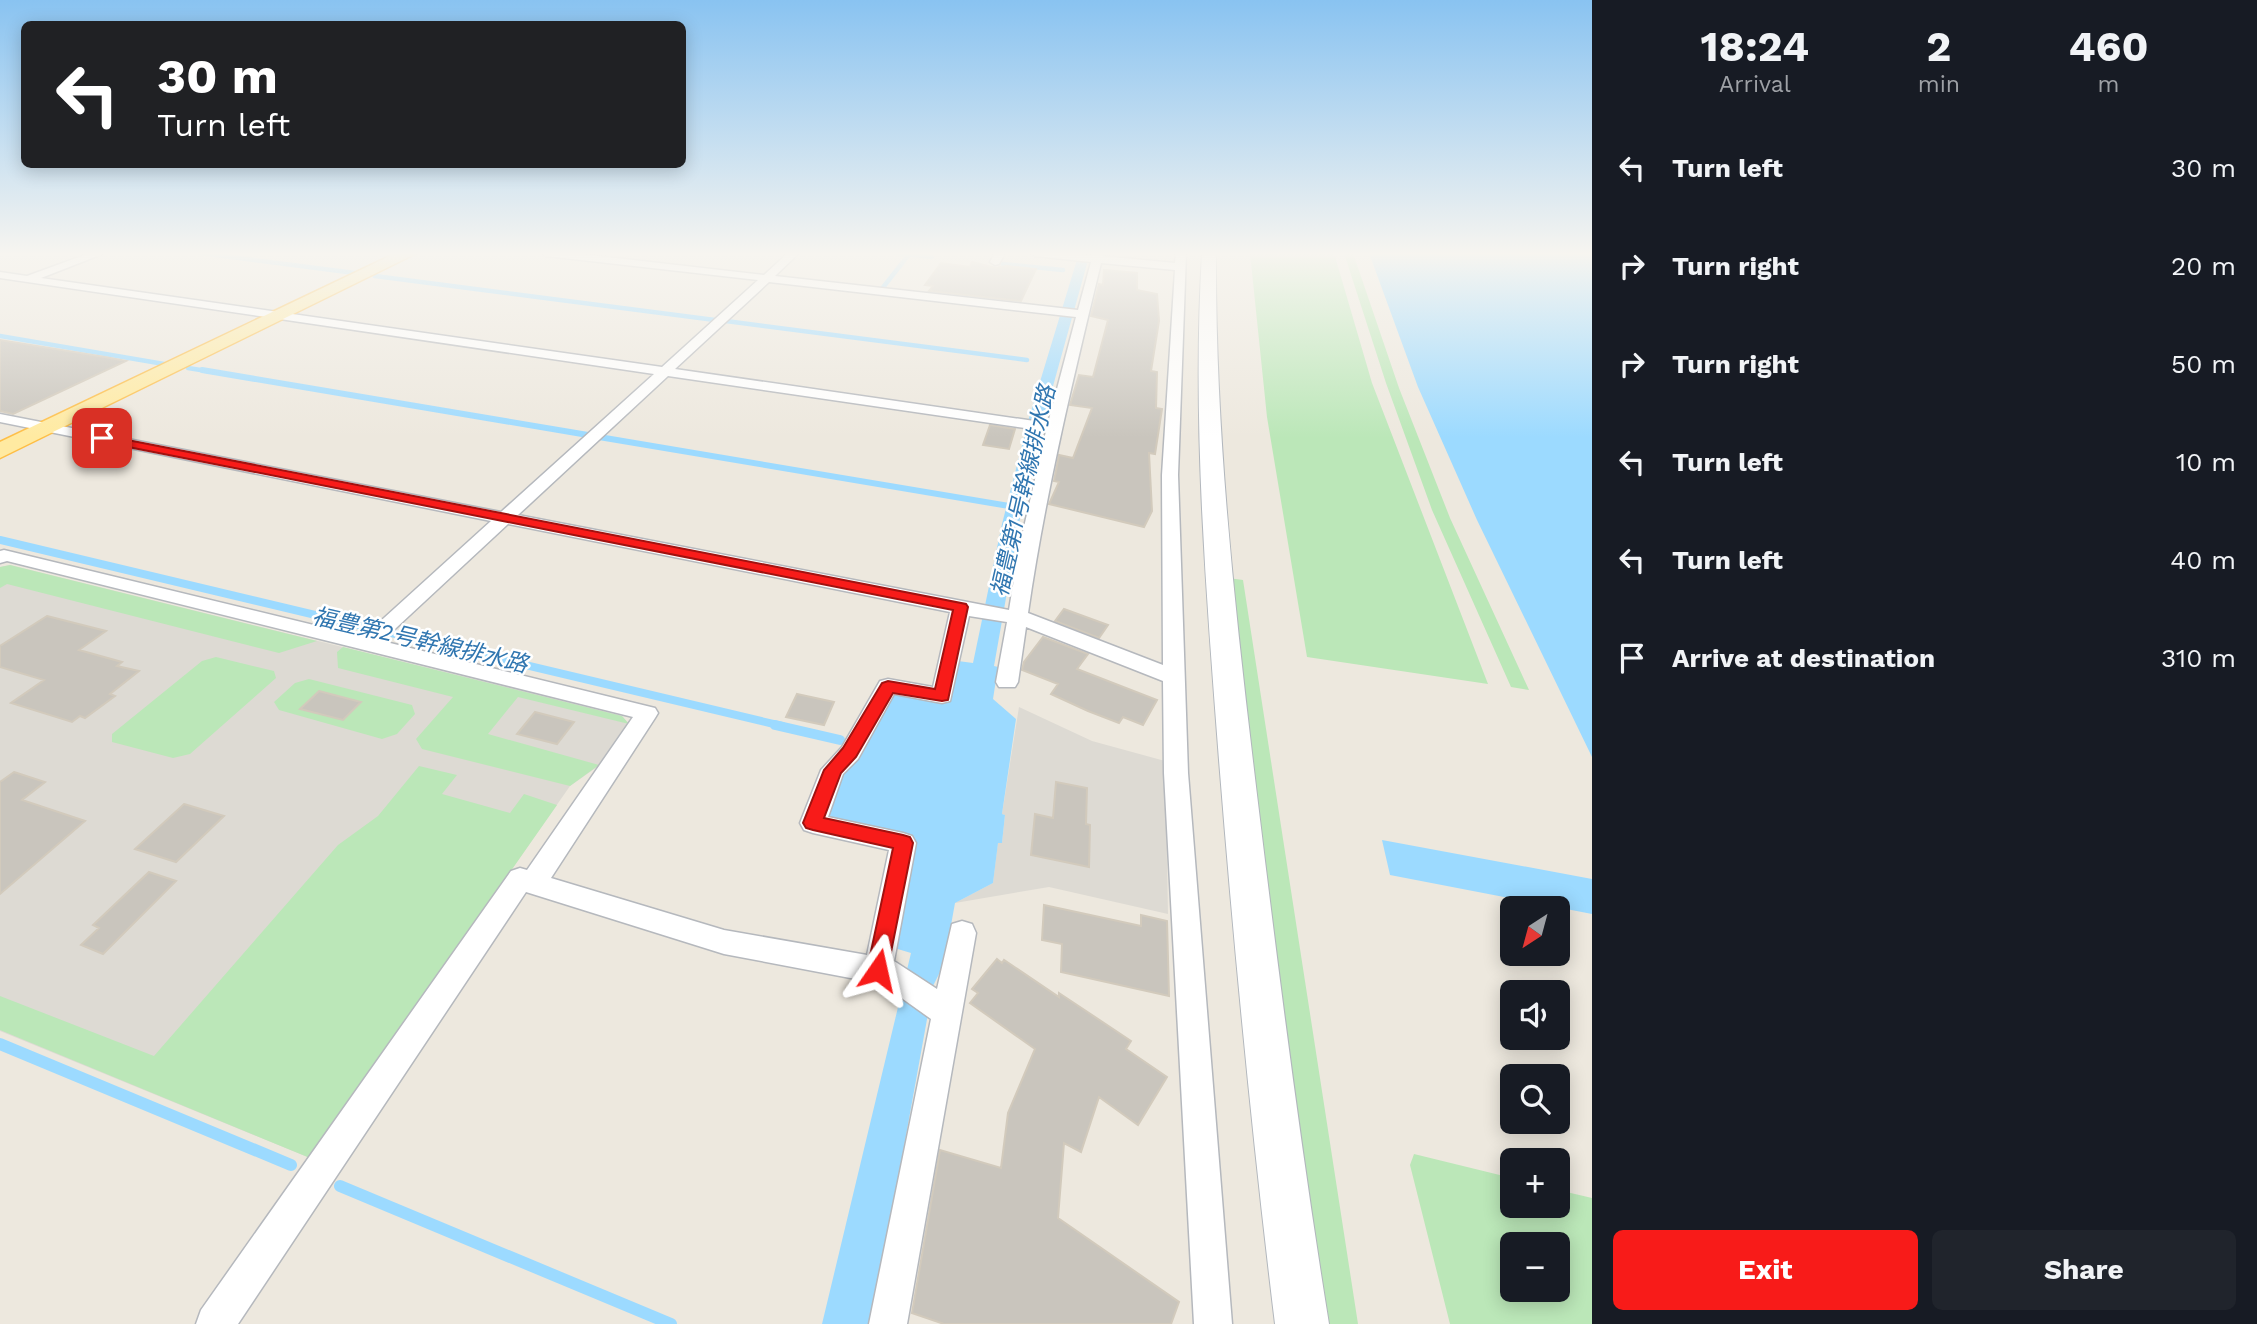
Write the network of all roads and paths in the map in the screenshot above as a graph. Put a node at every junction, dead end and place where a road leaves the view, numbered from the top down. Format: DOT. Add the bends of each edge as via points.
graph roads {
  1 [pos="1080,314"];
  2 [pos="271,315"];
  3 [pos="726,315"];
  4 [pos="1184,315"];
  5 [pos="1198,315"];
  6 [pos="279,316"];
  7 [pos="664,372"];
  8 [pos="0,418"];
  9 [pos="48,428"];
  10 [pos="1052,428"];
  11 [pos="0,451"];
  12 [pos="504,518"];
  13 [pos="0,558"];
  14 [pos="969,609"];
  15 [pos="1014,617"];
  16 [pos="375,636"];
  17 [pos="1174,677"];
  18 [pos="1007,682"];
  19 [pos="533,883"];
  20 [pos="962,933"];
  21 [pos="884,971"];
  22 [pos="945,1012"];
  23 [pos="215,1324"];
  24 [pos="888,1324"];
  25 [pos="1213,1324"];
  26 [pos="1302,1324"];
  1 -- 10 [label="street"];
  2 -- 6 [label="street"];
  3 -- 7 [label="street"];
  4 -- 17 [label="street" via="1170,452"];
  5 -- 26 [label="street" via="1208,390 1210,481 1245,849"];
  6 -- 7 [label="street"];
  6 -- 9 [label="main road"];
  7 -- 10 [label="street"];
  7 -- 12 [label="street"];
  8 -- 9 [label="street"];
  9 -- 11 [label="main road"];
  9 -- 12 [label="street"];
  10 -- 15 [label="street"];
  12 -- 14 [label="street"];
  12 -- 16 [label="street"];
  13 -- 16 [label="street" via="4,555"];
  14 -- 15 [label="street"];
  14 -- 21 [label="street" via="942,696 888,686 850,753 833,770 813,823 903,843"];
  15 -- 17 [label="street"];
  15 -- 18 [label="street"];
  16 -- 19 [label="street" via="647,713"];
  17 -- 25 [label="street" via="1176,774"];
  19 -- 21 [label="street" via="724,942"];
  19 -- 23 [label="street" via="520,879"];
  20 -- 22 [label="street"];
  21 -- 22 [label="street"];
  22 -- 24 [label="street"];
}
